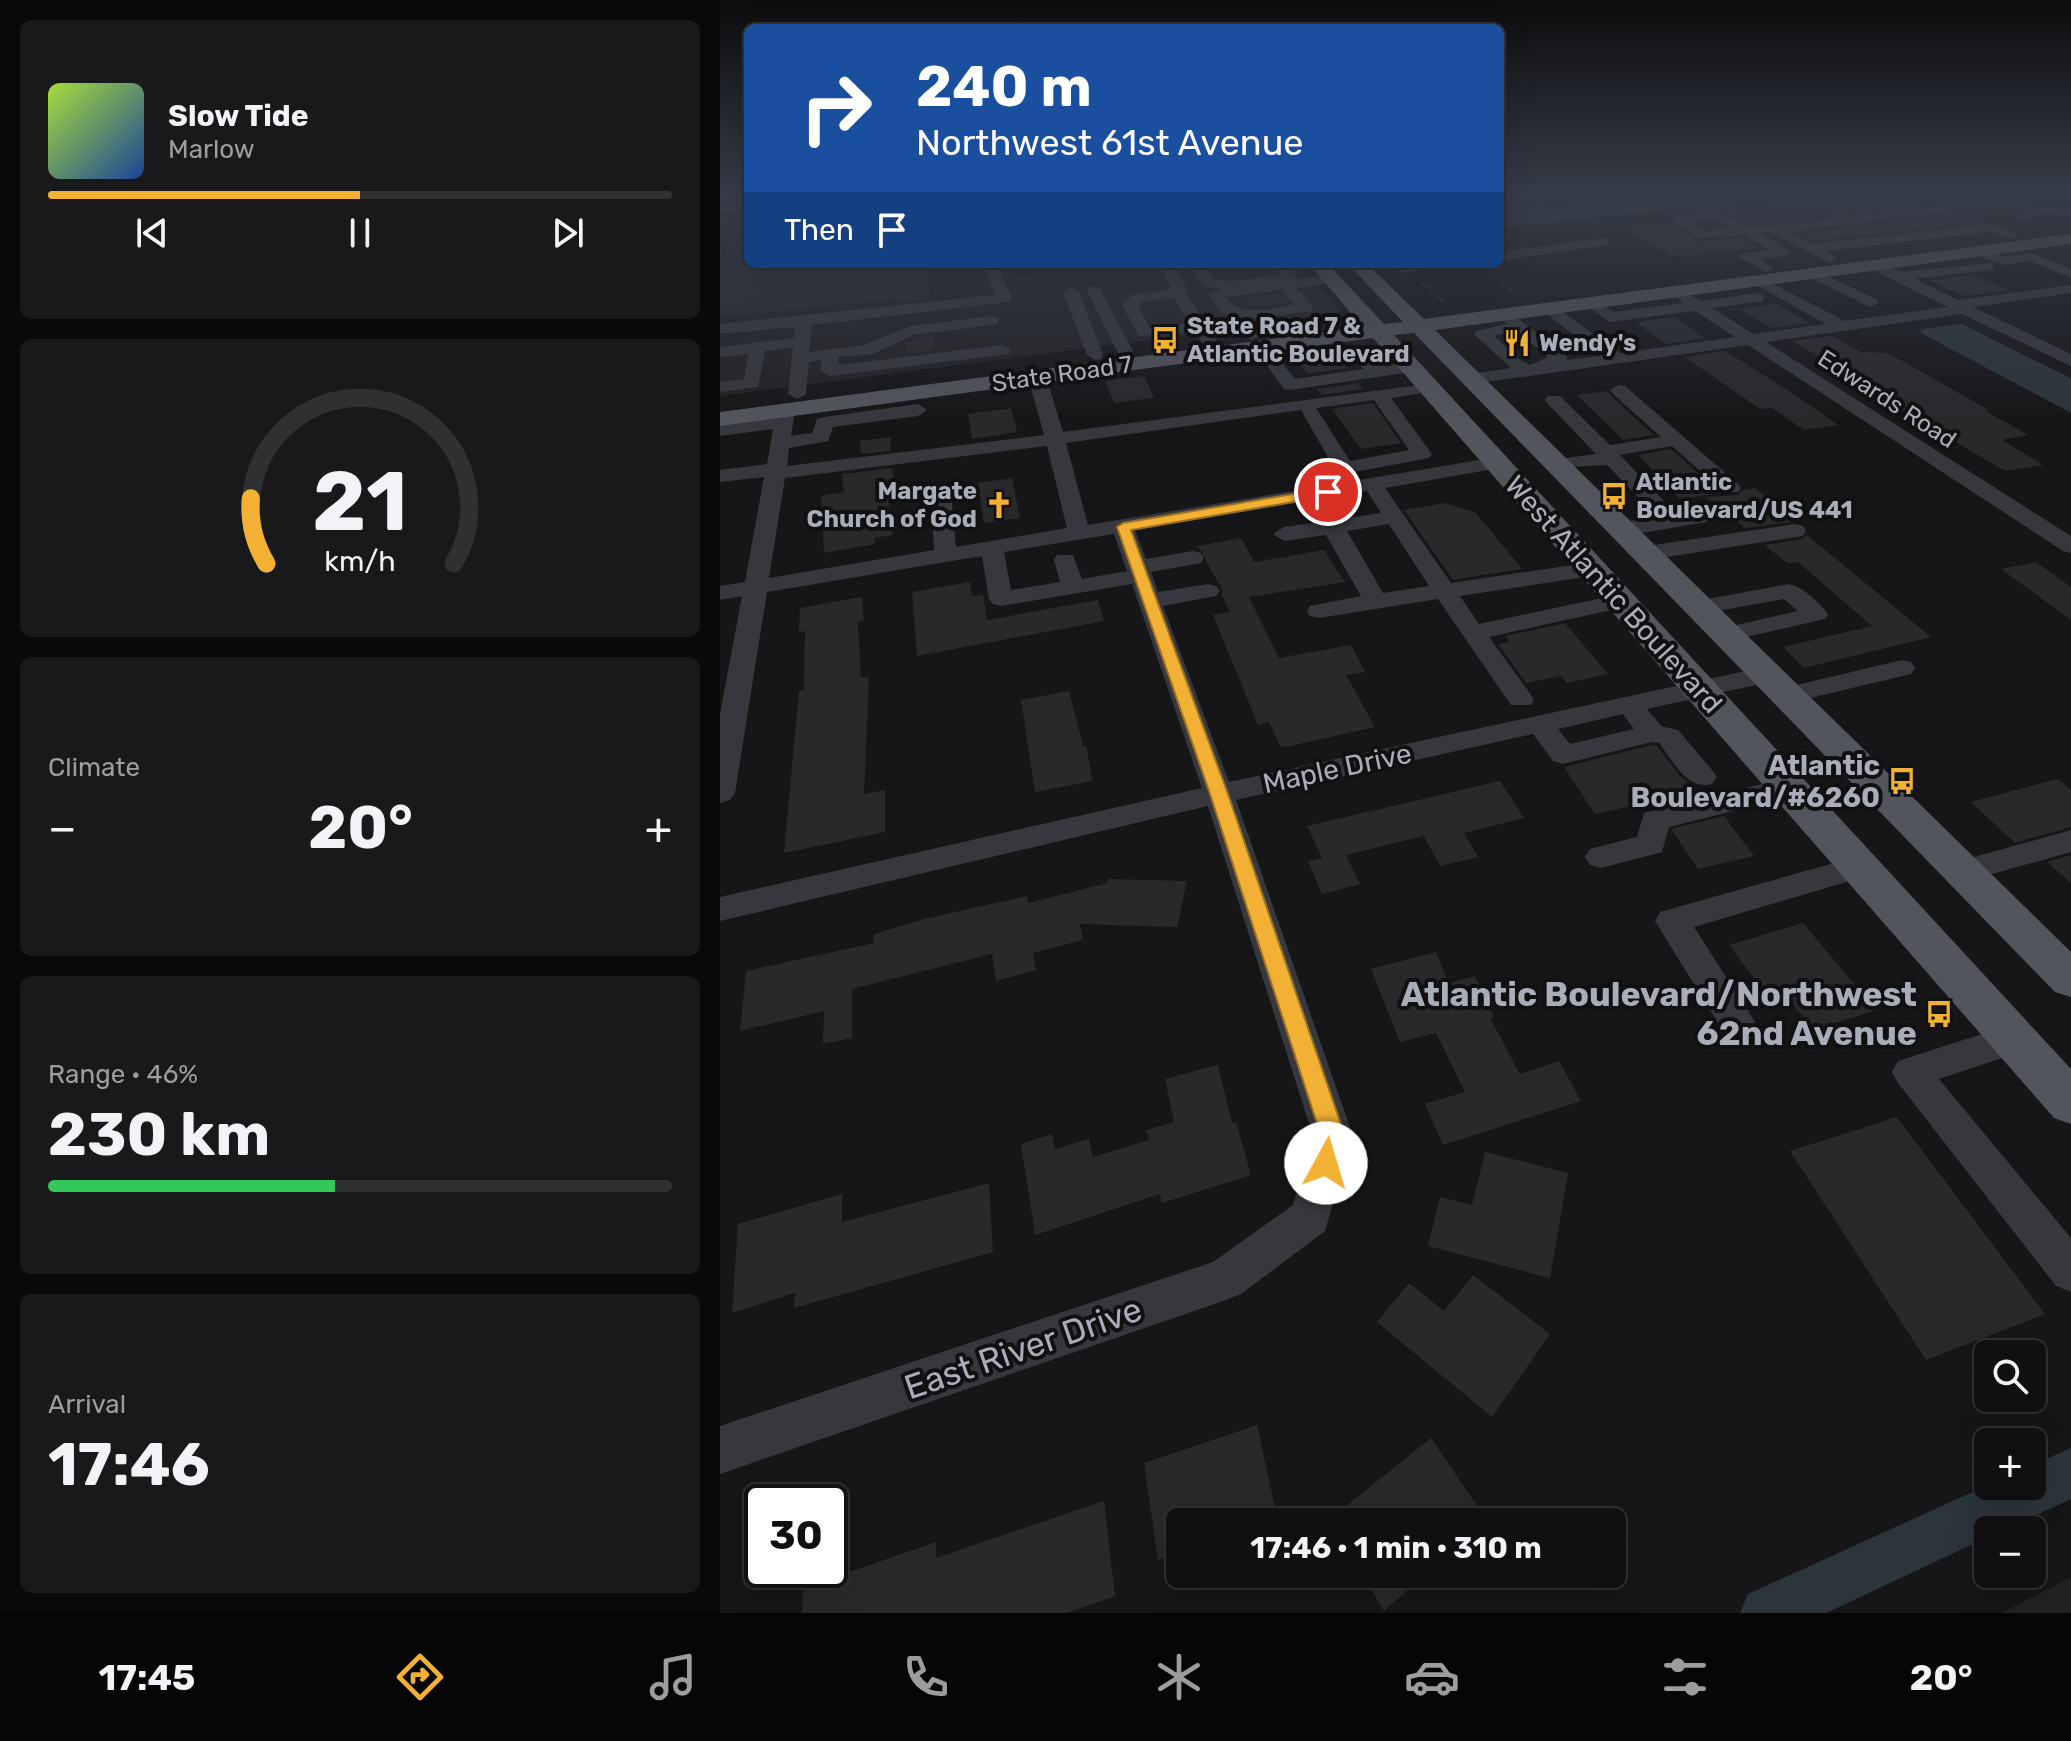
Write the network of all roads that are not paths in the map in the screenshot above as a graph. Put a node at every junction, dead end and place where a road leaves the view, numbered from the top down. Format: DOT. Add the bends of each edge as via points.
graph roads {
  1 [pos="993,270"];
  2 [pos="1170,270"];
  3 [pos="1200,270"];
  4 [pos="1285,270"];
  5 [pos="1324,270"];
  6 [pos="1361,270"];
  7 [pos="1753,270"];
  8 [pos="1796,270"];
  9 [pos="1816,270"];
  10 [pos="1843,270"];
  11 [pos="1885,270"];
  12 [pos="1931,270"];
  13 [pos="2006,270"];
  14 [pos="1814,274"];
  15 [pos="1792,276"];
  16 [pos="2071,276"];
  17 [pos="1899,277"];
  18 [pos="1332,279"];
  19 [pos="1761,282"];
  20 [pos="1285,285"];
  21 [pos="1093,289"];
  22 [pos="2071,289"];
  23 [pos="2045,290"];
  24 [pos="1071,292"];
  25 [pos="1677,292"];
  26 [pos="1178,293"];
  27 [pos="1592,303"];
  28 [pos="1130,305"];
  29 [pos="1957,305"];
  30 [pos="1698,306"];
  31 [pos="1102,308"];
  32 [pos="1549,309"];
  33 [pos="2071,309"];
  34 [pos="1240,316"];
  35 [pos="1513,320"];
  36 [pos="804,321"];
  37 [pos="992,321"];
  38 [pos="1394,323"];
  39 [pos="1844,327"];
  40 [pos="720,329"];
  41 [pos="1204,334"];
  42 [pos="1752,341"];
  43 [pos="2071,341"];
  44 [pos="2041,346"];
  45 [pos="757,347"];
  46 [pos="1262,347"];
  47 [pos="800,350"];
  48 [pos="1003,350"];
  49 [pos="1125,351"];
  50 [pos="720,352"];
  51 [pos="830,354"];
  52 [pos="1095,355"];
  53 [pos="1617,359"];
  54 [pos="2071,361"];
  55 [pos="1575,365"];
  56 [pos="1523,367"];
  57 [pos="1405,375"];
  58 [pos="1037,377"];
  59 [pos="1470,377"];
  60 [pos="1595,380"];
  61 [pos="720,387"];
  62 [pos="1619,390"];
  63 [pos="1379,394"];
  64 [pos="1554,400"];
  65 [pos="720,403"];
  66 [pos="1134,404"];
  67 [pos="1309,412"];
  68 [pos="720,418"];
  69 [pos="787,418"];
  70 [pos="919,425"];
  71 [pos="1144,427"];
  72 [pos="720,430"];
  73 [pos="1055,439"];
  74 [pos="1676,440"];
  75 [pos="1608,455"];
  76 [pos="1498,463"];
  77 [pos="1558,464"];
  78 [pos="1344,468"];
  79 [pos="776,471"];
  80 [pos="720,476"];
  81 [pos="1365,486"];
  82 [pos="1731,488"];
  83 [pos="941,493"];
  84 [pos="1653,501"];
  85 [pos="1711,515"];
  86 [pos="1395,517"];
  87 [pos="1123,527"];
  88 [pos="1333,527"];
  89 [pos="1623,529"];
  90 [pos="1795,531"];
  91 [pos="1079,534"];
  92 [pos="1284,534"];
  93 [pos="2071,546"];
  94 [pos="992,548"];
  95 [pos="1647,553"];
  96 [pos="946,556"];
  97 [pos="1193,558"];
  98 [pos="1065,560"];
  99 [pos="1592,569"];
  100 [pos="1143,581"];
  101 [pos="758,587"];
  102 [pos="1073,587"];
  103 [pos="1208,591"];
  104 [pos="1448,592"];
  105 [pos="720,593"];
  106 [pos="1376,601"];
  107 [pos="1621,601"];
  108 [pos="1701,607"];
  109 [pos="1319,611"];
  110 [pos="1473,633"];
  111 [pos="1728,634"];
  112 [pos="1902,668"];
  113 [pos="1779,685"];
  114 [pos="1699,689"];
  115 [pos="1521,699"];
  116 [pos="1629,704"];
  117 [pos="1540,724"];
  118 [pos="1652,733"];
  119 [pos="1702,777"];
  120 [pos="1787,788"];
  121 [pos="720,793"];
  122 [pos="1219,794"];
  123 [pos="2071,841"];
  124 [pos="1601,857"];
  125 [pos="1859,867"];
  126 [pos="1964,871"];
  127 [pos="720,909"];
  128 [pos="2065,967"];
  129 [pos="1744,1033"];
  130 [pos="2013,1039"];
  131 [pos="2071,1103"];
  132 [pos="2071,1271"];
  133 [pos="720,1450"];
  1 -- 36 [label="street" via="1004,299"];
  2 -- 26 [label="street"];
  3 -- 4 [label="street" via="1209,283 1229,285 1291,278"];
  5 -- 18 [label="main road, West Atlantic Boulevard"];
  6 -- 38 [label="main road, West Atlantic Boulevard"];
  7 -- 19 [label="street"];
  8 -- 19 [label="main road, State Road 7"];
  9 -- 15 [label="main road"];
  10 -- 14 [label="main road, State Road 7"];
  11 -- 17 [label="street"];
  12 -- 17 [label="street"];
  13 -- 23 [label="street"];
  14 -- 15 [label="main road, State Road 7"];
  14 -- 29 [label="street" via="1877,306"];
  15 -- 19 [label="main road, State Road 7"];
  16 -- 23 [label="street"];
  17 -- 29 [label="street"];
  18 -- 20 [label="street"];
  18 -- 38 [label="main road, West Atlantic Boulevard"];
  19 -- 25 [label="main road, State Road 7"];
  19 -- 30 [label="street"];
  19 -- 38 [label="main road, State Road 7"];
  19 -- 39 [label="street"];
  20 -- 34 [label="street" via="1307,308"];
  20 -- 34 [label="street" via="1216,294 1226,309"];
  21 -- 31 [label="street"];
  22 -- 29 [label="street"];
  23 -- 33 [label="street"];
  24 -- 52 [label="street"];
  25 -- 27 [label="main road, State Road 7"];
  25 -- 30 [label="street, Edwards Road"];
  26 -- 28 [label="street" via="1137,298"];
  26 -- 41 [label="street"];
  27 -- 30 [label="street" via="1610,317"];
  27 -- 32 [label="main road, State Road 7"];
  28 -- 31 [label="street"];
  28 -- 41 [label="street" via="1145,333"];
  29 -- 39 [label="street"];
  29 -- 44 [label="street"];
  30 -- 42 [label="street, Edwards Road"];
  31 -- 49 [label="street"];
  32 -- 35 [label="main road, State Road 7"];
  32 -- 53 [label="street"];
  34 -- 46 [label="street"];
  35 -- 38 [label="main road, State Road 7"];
  35 -- 56 [label="street" via="1482,334"];
  35 -- 56 [label="street" via="1560,358"];
  36 -- 40 [label="street"];
  36 -- 47 [label="street"];
  37 -- 51 [label="street" via="911,331 867,350"];
  38 -- 46 [label="main road, State Road 7"];
  38 -- 57 [label="main road, West Atlantic Boulevard"];
  38 -- 59 [label="main road, West Atlantic Boulevard"];
  39 -- 42 [label="street"];
  41 -- 46 [label="main road, State Road 7"];
  41 -- 49 [label="main road, State Road 7"];
  42 -- 53 [label="street"];
  42 -- 93 [label="street, Edwards Road"];
  43 -- 44 [label="street"];
  44 -- 54 [label="street"];
  45 -- 47 [label="street"];
  45 -- 50 [label="street"];
  45 -- 61 [label="street" via="752,383"];
  46 -- 57 [label="street" via="1343,350"];
  46 -- 57 [label="street" via="1290,385"];
  46 -- 58 [label="main road, State Road 7"];
  47 -- 51 [label="street"];
  47 -- 69 [label="street"];
  48 -- 51 [label="street" via="830,371"];
  49 -- 52 [label="main road, State Road 7"];
  52 -- 69 [label="main road, State Road 7" via="864,385 818,398"];
  53 -- 55 [label="street"];
  55 -- 59 [label="street"];
  55 -- 60 [label="street"];
  56 -- 59 [label="street"];
  57 -- 63 [label="street"];
  57 -- 76 [label="main road, West Atlantic Boulevard"];
  58 -- 70 [label="main road, State Road 7"];
  58 -- 73 [label="street"];
  59 -- 77 [label="main road, West Atlantic Boulevard"];
  62 -- 74 [label="street"];
  63 -- 71 [label="street" via="1228,408"];
  63 -- 78 [label="street" via="1422,454"];
  64 -- 75 [label="street"];
  65 -- 69 [label="main road, State Road 7"];
  66 -- 71 [label="street"];
  67 -- 78 [label="street"];
  68 -- 69 [label="main road"];
  69 -- 70 [label="main road, State Road 7"];
  69 -- 70 [label="street" via="821,437 824,423"];
  69 -- 72 [label="street"];
  69 -- 79 [label="street"];
  70 -- 73 [label="street"];
  70 -- 79 [label="street"];
  71 -- 73 [label="street"];
  73 -- 91 [label="street"];
  74 -- 75 [label="street"];
  74 -- 82 [label="street"];
  75 -- 77 [label="street"];
  75 -- 84 [label="street"];
  76 -- 81 [label="street"];
  76 -- 99 [label="main road, West Atlantic Boulevard"];
  77 -- 89 [label="main road, West Atlantic Boulevard"];
  78 -- 81 [label="street"];
  79 -- 80 [label="street"];
  79 -- 101 [label="street"];
  81 -- 86 [label="street"];
  81 -- 87 [label="street"];
  83 -- 96 [label="street"];
  85 -- 89 [label="street"];
  86 -- 88 [label="street"];
  86 -- 104 [label="street"];
  87 -- 91 [label="street"];
  87 -- 100 [label="street"];
  88 -- 92 [label="street"];
  88 -- 106 [label="street"];
  89 -- 95 [label="main road, West Atlantic Boulevard"];
  90 -- 95 [label="street"];
  91 -- 94 [label="street"];
  94 -- 96 [label="street"];
  94 -- 102 [label="street" via="1001,599"];
  95 -- 108 [label="main road, West Atlantic Boulevard"];
  96 -- 101 [label="street"];
  97 -- 100 [label="street"];
  98 -- 102 [label="street"];
  99 -- 104 [label="street"];
  99 -- 107 [label="main road, West Atlantic Boulevard"];
  100 -- 102 [label="street"];
  100 -- 103 [label="street"];
  100 -- 122 [label="street"];
  101 -- 105 [label="street"];
  101 -- 121 [label="street"];
  104 -- 106 [label="street"];
  104 -- 110 [label="street"];
  106 -- 109 [label="street"];
  107 -- 110 [label="street"];
  107 -- 114 [label="main road, West Atlantic Boulevard"];
  108 -- 111 [label="main road, West Atlantic Boulevard"];
  108 -- 111 [label="street" via="1789,591 1816,614"];
  110 -- 115 [label="street"];
  111 -- 113 [label="main road, West Atlantic Boulevard"];
  112 -- 113 [label="street, Maple Drive"];
  113 -- 114 [label="street, Maple Drive"];
  113 -- 126 [label="main road, West Atlantic Boulevard"];
  114 -- 116 [label="street, Maple Drive"];
  114 -- 120 [label="main road, West Atlantic Boulevard"];
  116 -- 117 [label="street, Maple Drive"];
  116 -- 118 [label="street"];
  117 -- 118 [label="street" via="1563,755"];
  117 -- 122 [label="street, Maple Drive"];
  118 -- 119 [label="street" via="1668,736"];
  120 -- 124 [label="street" via="1655,820 1651,844"];
  120 -- 125 [label="main road, West Atlantic Boulevard"];
  122 -- 127 [label="street, Maple Drive"];
  122 -- 133 [label="street, East River Drive" via="1333,1136 1310,1217 1226,1279"];
  123 -- 126 [label="street"];
  125 -- 129 [label="street" via="1672,921"];
  125 -- 130 [label="main road, West Atlantic Boulevard"];
  126 -- 128 [label="main road, West Atlantic Boulevard"];
  130 -- 131 [label="main road, West Atlantic Boulevard"];
  130 -- 132 [label="street" via="1911,1072"];
}
